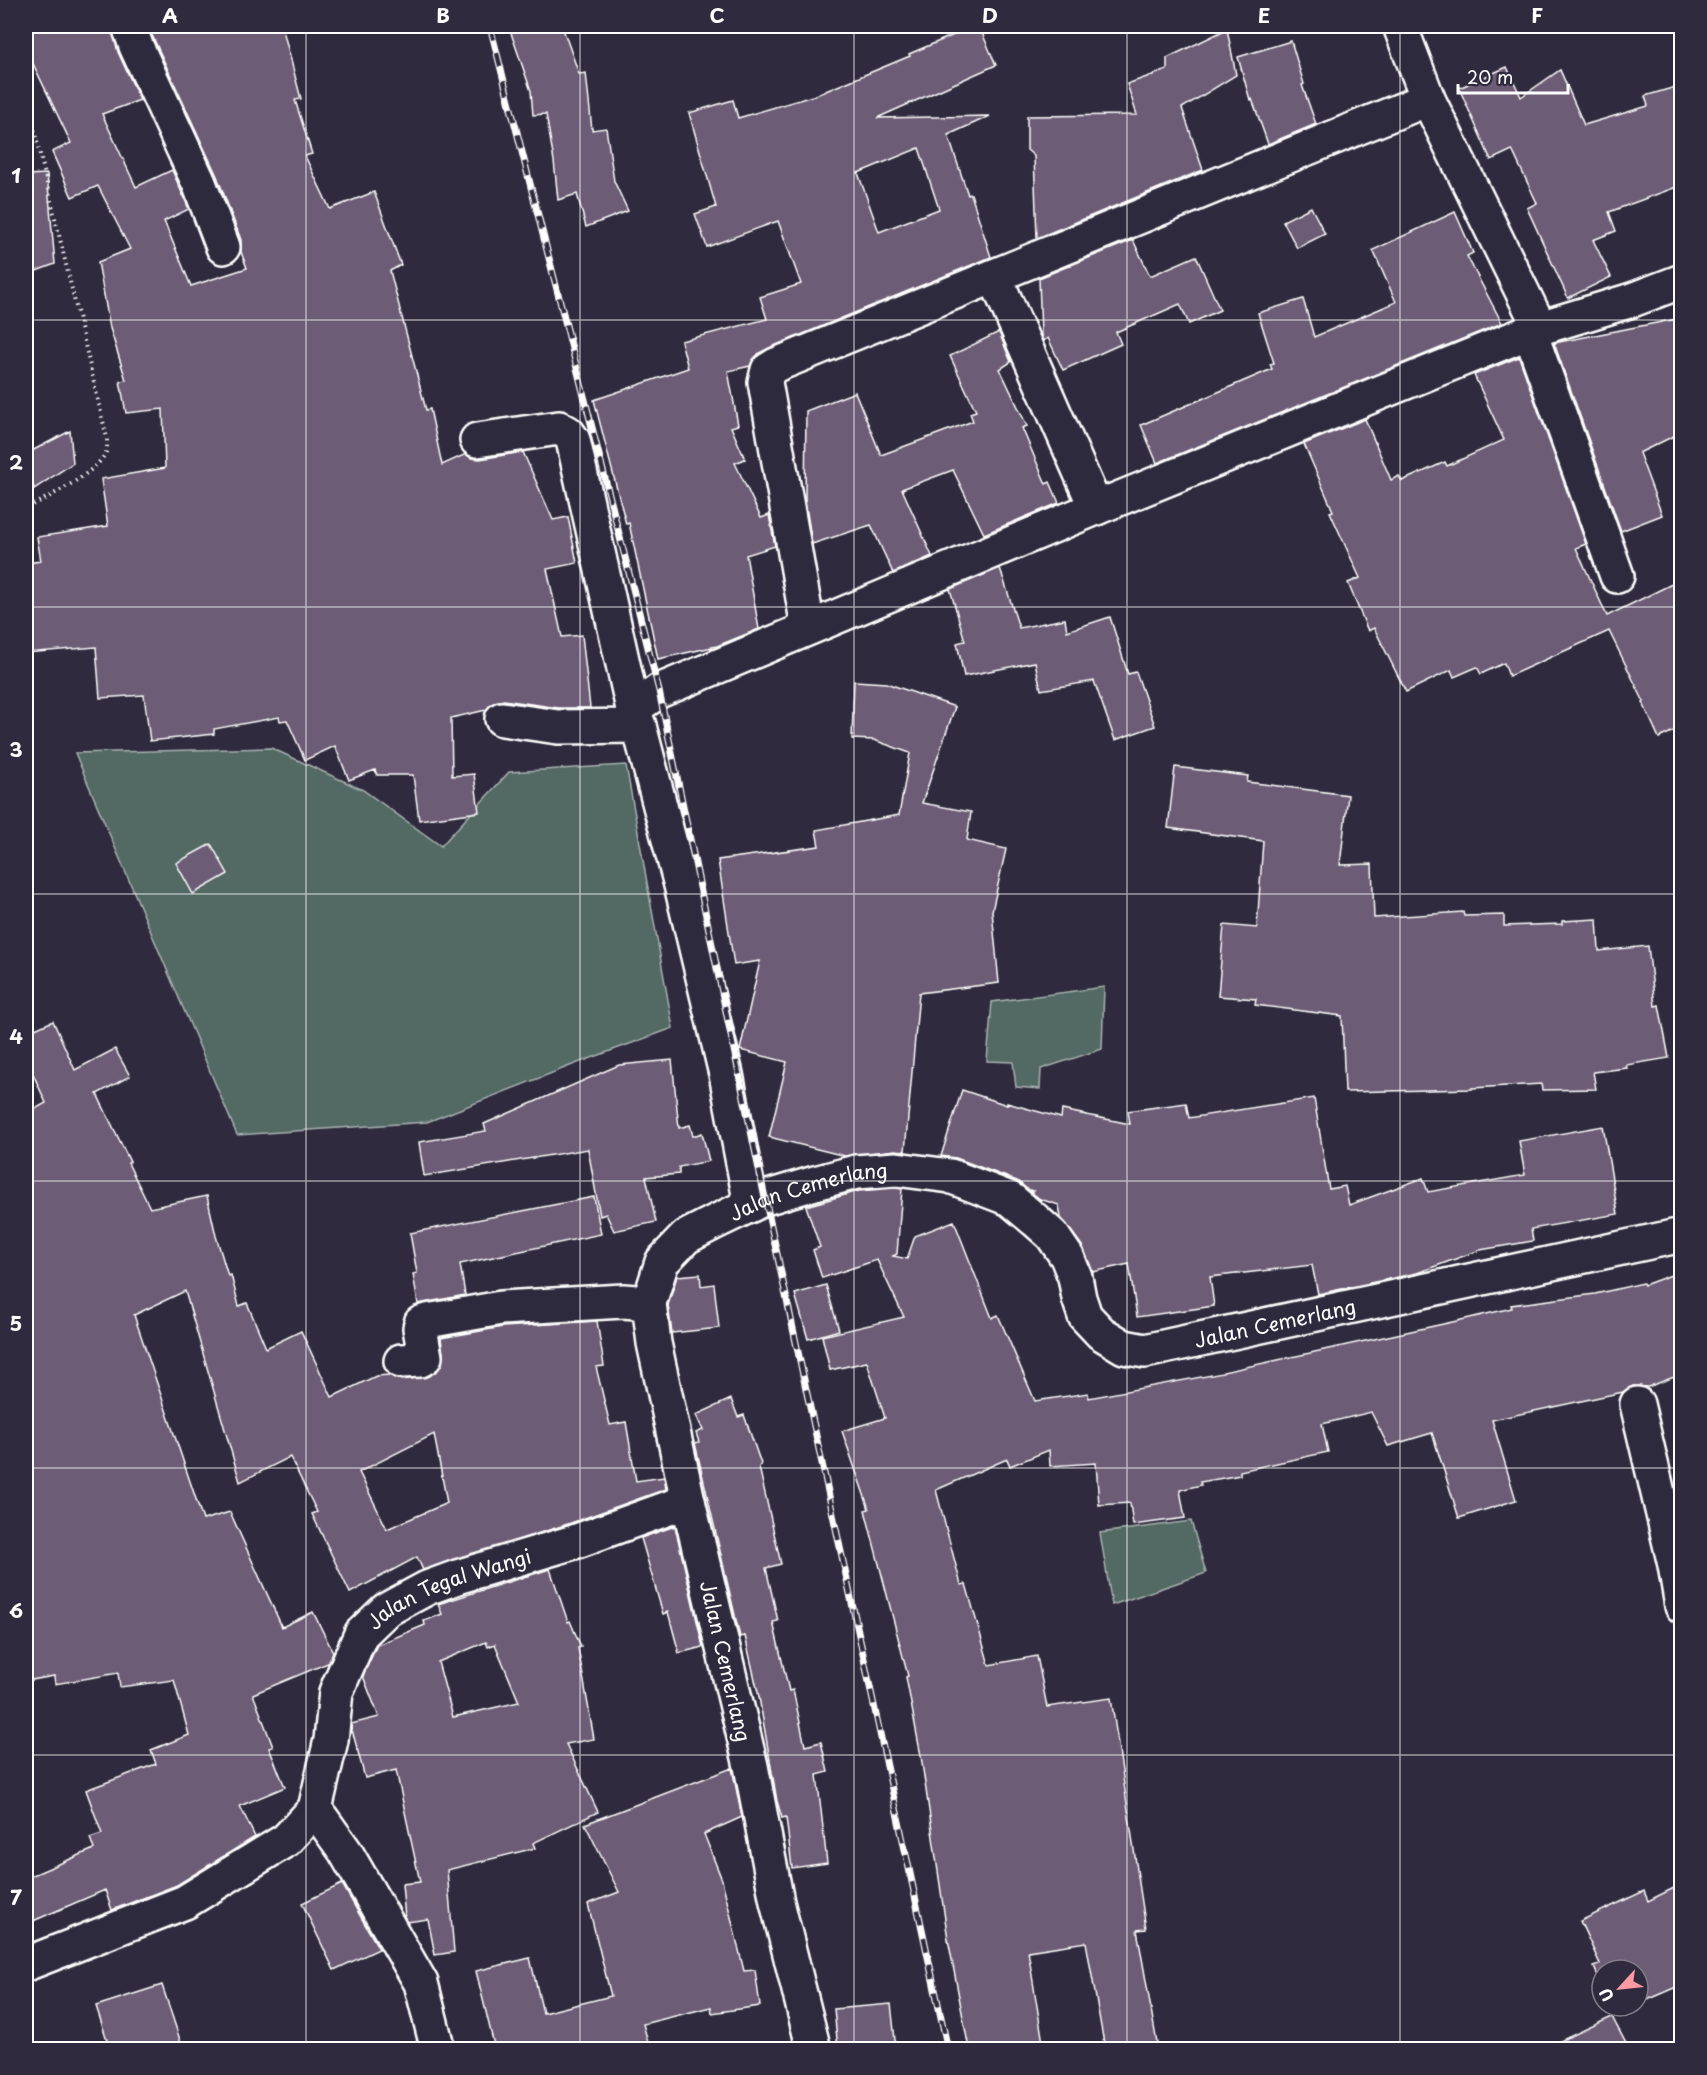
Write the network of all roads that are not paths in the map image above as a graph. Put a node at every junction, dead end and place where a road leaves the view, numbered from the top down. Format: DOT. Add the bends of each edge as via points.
graph roads {
  1 [pos="129,26"];
  2 [pos="1400,26"];
  3 [pos="1428,99"];
  4 [pos="223,247"];
  5 [pos="995,277"];
  6 [pos="1682,280"];
  7 [pos="1535,330"];
  8 [pos="477,440"];
  9 [pos="1096,508"];
  10 [pos="1617,576"];
  11 [pos="808,627"];
  12 [pos="636,718"];
  13 [pos="502,719"];
  14 [pos="751,1205"];
  15 [pos="1682,1235"];
  16 [pos="649,1304"];
  17 [pos="401,1361"];
  18 [pos="1637,1404"];
  19 [pos="688,1501"];
  20 [pos="1682,1606"];
  21 [pos="315,1809"];
  22 [pos="26,1964"];
  23 [pos="438,2049"];
  24 [pos="814,2049"];
  1 -- 4 [label="street"];
  2 -- 3 [label="street"];
  3 -- 5 [label="street"];
  3 -- 7 [label="street"];
  5 -- 9 [label="street"];
  5 -- 11 [label="street" via="768,370 765,382"];
  6 -- 7 [label="street"];
  7 -- 9 [label="street"];
  7 -- 10 [label="street"];
  8 -- 12 [label="street" via="559,428 573,440"];
  9 -- 11 [label="street"];
  11 -- 12 [label="street" via="659,691"];
  12 -- 13 [label="street" via="558,727"];
  12 -- 14 [label="street" via="721,1051"];
  14 -- 15 [label="street, Jalan Cemerlang" via="856,1172 922,1171 981,1187 1010,1200 1052,1235 1076,1276 1086,1316 1101,1333 1124,1347 1145,1351"];
  14 -- 16 [label="street, Jalan Cemerlang" via="686,1237 662,1262"];
  16 -- 17 [label="street" via="622,1301 501,1308 427,1321 420,1328 425,1357"];
  16 -- 19 [label="street, Jalan Cemerlang"];
  18 -- 20 [label="street"];
  19 -- 21 [label="street, Jalan Tegal Wangi" via="574,1542 457,1576 386,1610 361,1634 336,1692 331,1740"];
  19 -- 24 [label="street, Jalan Cemerlang" via="751,1766 777,1902"];
  21 -- 22 [label="street" via="286,1840 185,1902"];
  21 -- 23 [label="street" via="345,1851 421,1983"];
}
